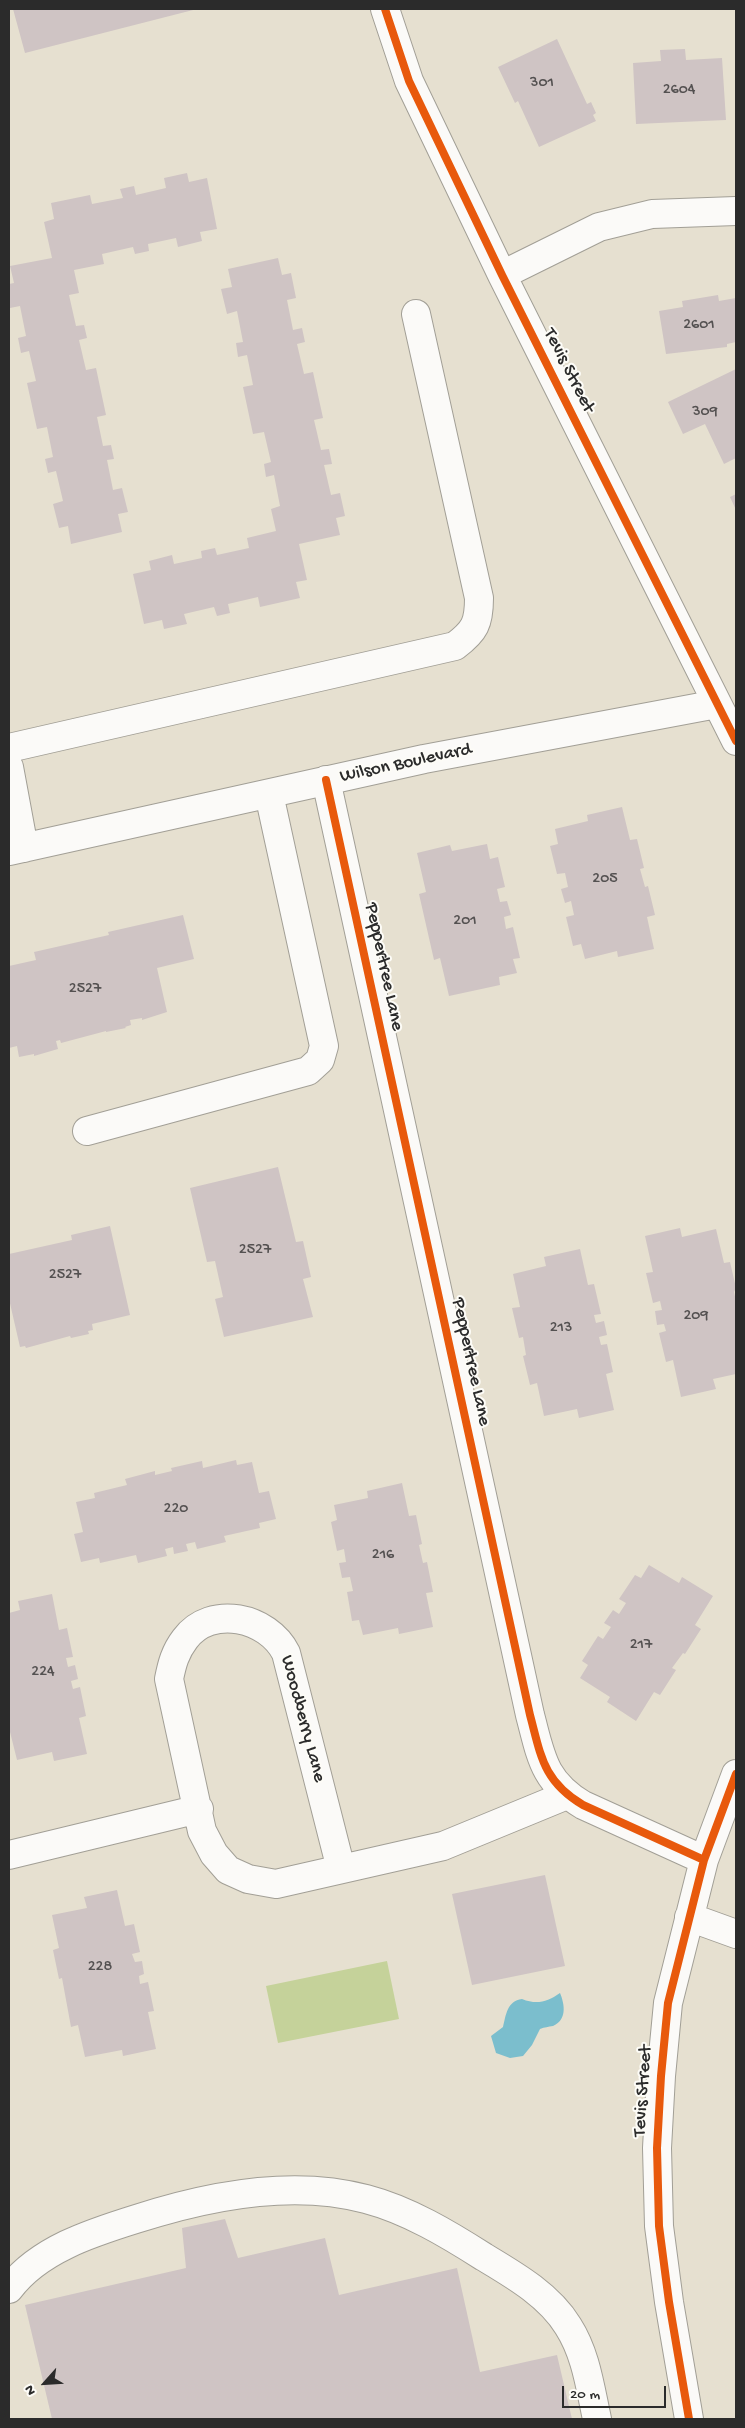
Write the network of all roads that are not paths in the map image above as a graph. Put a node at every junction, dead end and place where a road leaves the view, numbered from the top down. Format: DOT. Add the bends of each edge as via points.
graph roads {
  1 [pos="385,9"];
  2 [pos="736,211"];
  3 [pos="502,275"];
  4 [pos="416,314"];
  5 [pos="717,704"];
  6 [pos="736,740"];
  7 [pos="9,748"];
  8 [pos="9,768"];
  9 [pos="326,780"];
  10 [pos="269,794"];
  11 [pos="17,849"];
  12 [pos="87,1131"];
  13 [pos="736,1774"];
  14 [pos="567,1795"];
  15 [pos="199,1809"];
  16 [pos="9,1855"];
  17 [pos="704,1860"];
  18 [pos="341,1869"];
  19 [pos="689,1917"];
  20 [pos="736,1934"];
  21 [pos="9,2289"];
  22 [pos="597,2419"];
  23 [pos="689,2419"];
  1 -- 3 [label="street, Tevis Street" via="409,81"];
  2 -- 3 [label="street" via="652,214 599,227"];
  3 -- 5 [label="street, Tevis Street"];
  4 -- 7 [label="street" via="479,598 479,617 470,634 455,646"];
  5 -- 6 [label="street, Tevis Street"];
  5 -- 9 [label="street, Wilson Boulevard"];
  8 -- 11 [label="street"];
  9 -- 10 [label="street, Wilson Boulevard"];
  9 -- 14 [label="street, Peppertree Lane" via="530,1715 543,1764"];
  10 -- 11 [label="street, Wilson Boulevard"];
  10 -- 12 [label="street" via="324,1046 320,1060 308,1071"];
  13 -- 17 [label="street, Tevis Street"];
  14 -- 17 [label="street, Peppertree Lane"];
  14 -- 18 [label="street, Woodberry Lane" via="443,1846"];
  15 -- 16 [label="street"];
  15 -- 18 [label="street, Woodberry Lane" via="202,1831 214,1854 228,1870 248,1879 276,1884"];
  15 -- 18 [label="street, Woodberry Lane" via="169,1679 174,1657 186,1638 204,1624 226,1618 243,1619 260,1625 280,1642 286,1653"];
  17 -- 19 [label="street, Tevis Street"];
  19 -- 20 [label="street"];
  19 -- 23 [label="street, Tevis Street" via="668,2003 657,2148 659,2226"];
  21 -- 22 [label="street" via="16,2279 47,2256 79,2239 157,2212 278,2190 330,2192 366,2199 401,2211 461,2242 523,2281 543,2298 567,2324 582,2352"];
}
